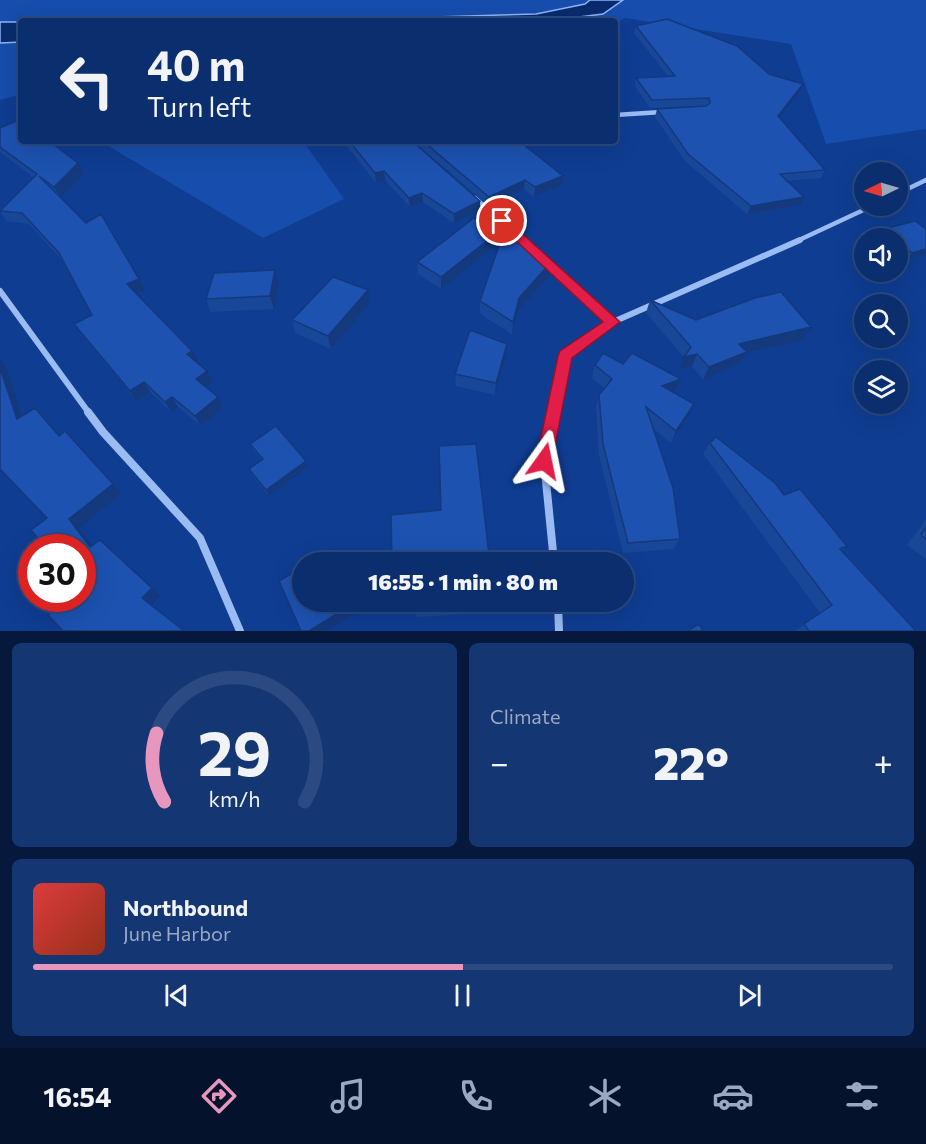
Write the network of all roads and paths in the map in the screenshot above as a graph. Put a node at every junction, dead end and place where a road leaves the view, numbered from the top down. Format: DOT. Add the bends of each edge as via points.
graph roads {
  1 [pos="670,111"];
  2 [pos="618,115"];
  3 [pos="926,180"];
  4 [pos="908,189"];
  5 [pos="469,192"];
  6 [pos="854,214"];
  7 [pos="528,245"];
  8 [pos="545,261"];
  9 [pos="0,291"];
  10 [pos="613,322"];
  11 [pos="553,552"];
  12 [pos="558,612"];
  13 [pos="240,631"];
  14 [pos="559,631"];
  1 -- 2 [label="street"];
  3 -- 4 [label="street"];
  5 -- 7 [label="street"];
  6 -- 10 [label="street"];
  8 -- 10 [label="street"];
  9 -- 13 [label="street" via="103,432 200,538"];
  10 -- 11 [label="street" via="565,356 544,461"];
  12 -- 14 [label="street"];
}
